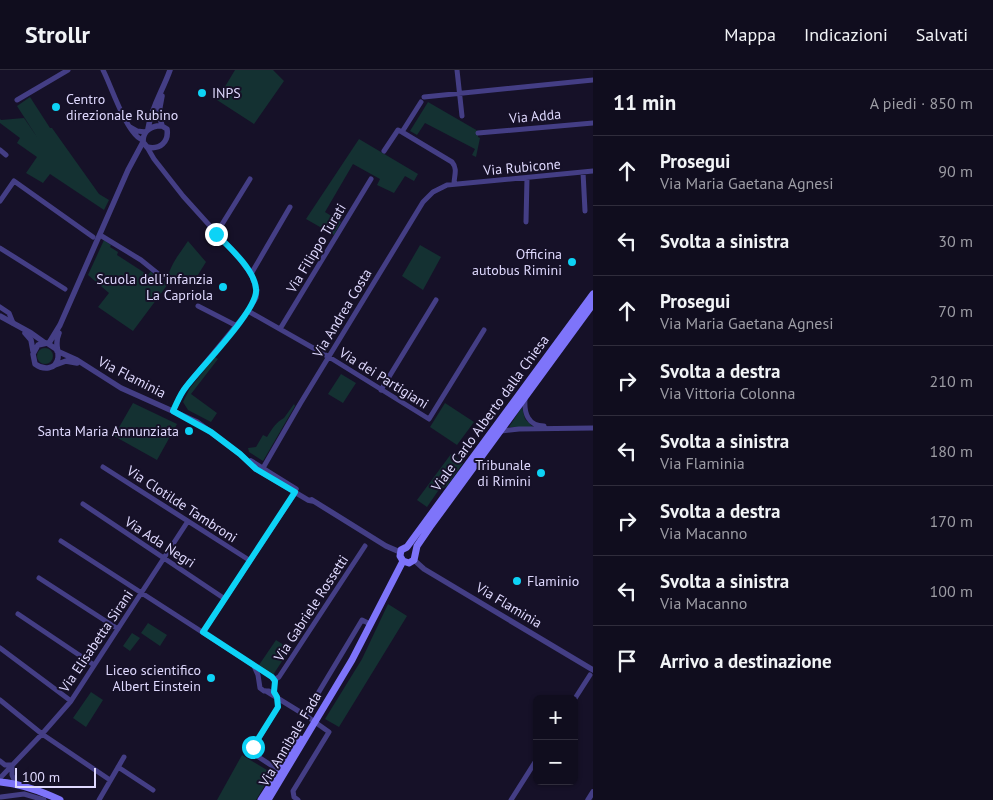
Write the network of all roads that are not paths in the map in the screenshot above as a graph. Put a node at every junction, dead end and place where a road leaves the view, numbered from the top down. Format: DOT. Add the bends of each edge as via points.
graph roads {
  1 [pos="68,70"];
  2 [pos="103,70"];
  3 [pos="170,70"];
  4 [pos="457,70"];
  5 [pos="593,80"];
  6 [pos="164,88"];
  7 [pos="460,94"];
  8 [pos="17,100"];
  9 [pos="462,116"];
  10 [pos="593,122"];
  11 [pos="162,126"];
  12 [pos="130,127"];
  13 [pos="147,130"];
  14 [pos="402,132"];
  15 [pos="478,133"];
  16 [pos="145,144"];
  17 [pos="156,148"];
  18 [pos="0,150"];
  19 [pos="384,151"];
  20 [pos="6,155"];
  21 [pos="159,164"];
  22 [pos="593,171"];
  23 [pos="583,172"];
  24 [pos="527,178"];
  25 [pos="250,179"];
  26 [pos="371,179"];
  27 [pos="454,184"];
  28 [pos="0,201"];
  29 [pos="290,207"];
  30 [pos="585,211"];
  31 [pos="526,222"];
  32 [pos="216,234"];
  33 [pos="100,235"];
  34 [pos="93,237"];
  35 [pos="0,248"];
  36 [pos="251,274"];
  37 [pos="162,277"];
  38 [pos="65,289"];
  39 [pos="593,294"];
  40 [pos="436,300"];
  41 [pos="198,306"];
  42 [pos="0,307"];
  43 [pos="588,307"];
  44 [pos="248,311"];
  45 [pos="0,316"];
  46 [pos="13,324"];
  47 [pos="60,325"];
  48 [pos="237,326"];
  49 [pos="20,328"];
  50 [pos="280,329"];
  51 [pos="484,330"];
  52 [pos="46,343"];
  53 [pos="56,350"];
  54 [pos="33,354"];
  55 [pos="329,357"];
  56 [pos="84,365"];
  57 [pos="53,366"];
  58 [pos="381,390"];
  59 [pos="525,399"];
  60 [pos="173,411"];
  61 [pos="555,428"];
  62 [pos="593,428"];
  63 [pos="501,431"];
  64 [pos="245,458"];
  65 [pos="103,467"];
  66 [pos="263,468"];
  67 [pos="295,492"];
  68 [pos="313,501"];
  69 [pos="83,504"];
  70 [pos="188,521"];
  71 [pos="61,541"];
  72 [pos="365,546"];
  73 [pos="407,547"];
  74 [pos="400,552"];
  75 [pos="165,558"];
  76 [pos="410,559"];
  77 [pos="249,560"];
  78 [pos="39,578"];
  79 [pos="143,592"];
  80 [pos="225,599"];
  81 [pos="18,614"];
  82 [pos="370,624"];
  83 [pos="118,629"];
  84 [pos="203,632"];
  85 [pos="0,648"];
  86 [pos="343,652"];
  87 [pos="353,658"];
  88 [pos="253,664"];
  89 [pos="94,665"];
  90 [pos="591,673"];
  91 [pos="270,676"];
  92 [pos="259,680"];
  93 [pos="274,680"];
  94 [pos="274,688"];
  95 [pos="322,688"];
  96 [pos="266,692"];
  97 [pos="332,692"];
  98 [pos="577,695"];
  99 [pos="277,697"];
  100 [pos="0,700"];
  101 [pos="71,701"];
  102 [pos="305,715"];
  103 [pos="313,722"];
  104 [pos="42,734"];
  105 [pos="124,757"];
  106 [pos="0,761"];
  107 [pos="12,765"];
  108 [pos="533,765"];
  109 [pos="118,767"];
  110 [pos="280,771"];
  111 [pos="0,780"];
  112 [pos="110,780"];
  113 [pos="16,784"];
  114 [pos="153,790"];
  115 [pos="593,792"];
  116 [pos="1,797"];
  117 [pos="296,799"];
  118 [pos="44,800"];
  119 [pos="60,800"];
  120 [pos="99,800"];
  121 [pos="261,800"];
  122 [pos="268,800"];
  123 [pos="511,800"];
  124 [pos="588,800"];
  1 -- 8 [label="street"];
  2 -- 12 [label="street"];
  3 -- 6 [label="street"];
  4 -- 7 [label="street"];
  5 -- 7 [label="street"];
  6 -- 11 [label="street" via="159,112"];
  6 -- 13 [label="street"];
  7 -- 9 [label="street"];
  7 -- 14 [label="street" via="423,99"];
  10 -- 15 [label="street, Via Adda"];
  11 -- 13 [label="street"];
  11 -- 17 [label="street" via="168,135"];
  12 -- 13 [label="street" via="137,131"];
  12 -- 16 [label="street" via="136,138"];
  13 -- 16 [label="street"];
  14 -- 19 [label="street" via="398,130"];
  14 -- 27 [label="street" via="452,162 456,170"];
  16 -- 17 [label="street"];
  16 -- 21 [label="street"];
  16 -- 33 [label="street" via="132,162"];
  17 -- 21 [label="street"];
  18 -- 20 [label="street"];
  21 -- 32 [label="street"];
  22 -- 23 [label="street, Via Rubicone"];
  23 -- 24 [label="street, Via Rubicone"];
  23 -- 30 [label="street"];
  24 -- 27 [label="street, Via Rubicone"];
  24 -- 31 [label="street"];
  25 -- 32 [label="street"];
  26 -- 50 [label="street, Via Filippo Turati"];
  27 -- 55 [label="street, Via Andrea Costa" via="427,196"];
  28 -- 34 [label="street" via="14,181"];
  29 -- 36 [label="street"];
  32 -- 36 [label="street"];
  33 -- 37 [label="street" via="142,260"];
  33 -- 47 [label="street"];
  35 -- 38 [label="street"];
  36 -- 44 [label="street" via="257,290"];
  39 -- 43 [label="main road, Viale Carlo Alberto dalla Chiesa"];
  40 -- 58 [label="street"];
  41 -- 48 [label="street"];
  42 -- 46 [label="street" via="9,313"];
  43 -- 59 [label="main road, Viale Carlo Alberto dalla Chiesa"];
  43 -- 73 [label="main road, Viale Carlo Alberto dalla Chiesa"];
  44 -- 48 [label="street"];
  44 -- 50 [label="street, Via dei Partigiani"];
  45 -- 46 [label="street"];
  46 -- 49 [label="street"];
  47 -- 52 [label="street"];
  47 -- 53 [label="street"];
  48 -- 60 [label="street" via="184,389"];
  49 -- 52 [label="street"];
  49 -- 54 [label="street" via="31,340"];
  50 -- 55 [label="street, Via dei Partigiani"];
  51 -- 58 [label="street, Via dei Partigiani" via="429,419"];
  52 -- 53 [label="street"];
  52 -- 54 [label="street" via="36,348"];
  53 -- 56 [label="street, Via Flaminia"];
  53 -- 57 [label="street" via="57,361"];
  54 -- 57 [label="street" via="40,367"];
  55 -- 58 [label="street, Via dei Partigiani"];
  55 -- 66 [label="street, Via Andrea Costa"];
  56 -- 57 [label="street, Via Flaminia" via="66,361"];
  56 -- 60 [label="street, Via Flaminia" via="122,388"];
  59 -- 61 [label="street" via="524,408 532,423"];
  59 -- 63 [label="main road, Viale Carlo Alberto dalla Chiesa"];
  60 -- 64 [label="street, Via Flaminia" via="211,432"];
  61 -- 62 [label="street"];
  61 -- 63 [label="street"];
  63 -- 76 [label="main road, Viale Carlo Alberto dalla Chiesa"];
  64 -- 66 [label="street, Via Flaminia"];
  64 -- 67 [label="street, Via Flaminia" via="256,469"];
  65 -- 70 [label="street, Via Clotilde Tambroni"];
  66 -- 68 [label="street, Via Flaminia"];
  67 -- 68 [label="street, Via Flaminia"];
  67 -- 77 [label="street"];
  68 -- 74 [label="street, Via Flaminia"];
  69 -- 75 [label="street, Via Ada Negri"];
  70 -- 75 [label="street, Via Elisabetta Sirani"];
  70 -- 77 [label="street, Via Clotilde Tambroni"];
  71 -- 79 [label="street"];
  72 -- 93 [label="street, Via Gabriele Rossetti"];
  73 -- 74 [label="main road, Viale Carlo Alberto dalla Chiesa"];
  73 -- 76 [label="main road" via="412,548"];
  74 -- 76 [label="main road" via="400,557"];
  75 -- 79 [label="street, Via Elisabetta Sirani"];
  75 -- 80 [label="street, Via Ada Negri"];
  76 -- 82 [label="main road, Via Annibale Fada"];
  76 -- 90 [label="street, Via Flaminia"];
  77 -- 80 [label="street"];
  78 -- 83 [label="street"];
  79 -- 83 [label="street, Via Elisabetta Sirani"];
  79 -- 84 [label="street"];
  80 -- 84 [label="street"];
  81 -- 89 [label="street"];
  82 -- 86 [label="street, Via Annibale Fada" via="362,620"];
  82 -- 87 [label="main road, Via Annibale Fada"];
  83 -- 89 [label="street, Via Elisabetta Sirani"];
  84 -- 88 [label="street"];
  85 -- 101 [label="street"];
  86 -- 87 [label="street"];
  86 -- 95 [label="street, Via Annibale Fada"];
  87 -- 97 [label="main road, Via Annibale Fada"];
  88 -- 91 [label="street"];
  88 -- 92 [label="street"];
  89 -- 101 [label="street, Via Elisabetta Sirani"];
  90 -- 98 [label="street"];
  91 -- 92 [label="street"];
  91 -- 93 [label="street"];
  92 -- 96 [label="street" via="260,688"];
  93 -- 94 [label="street"];
  94 -- 96 [label="street"];
  94 -- 99 [label="street"];
  95 -- 97 [label="street, Via Annibale Fada"];
  95 -- 102 [label="street, Via Annibale Fada"];
  96 -- 99 [label="street"];
  97 -- 103 [label="main road, Via Annibale Fada"];
  99 -- 102 [label="street"];
  99 -- 110 [label="street" via="278,707 252,748 254,754"];
  100 -- 104 [label="street"];
  101 -- 104 [label="street, Via Elisabetta Sirani"];
  102 -- 103 [label="street"];
  103 -- 110 [label="main road, Via Annibale Fada"];
  103 -- 117 [label="street" via="329,732 293,791"];
  103 -- 122 [label="main road, Via Annibale Fada"];
  104 -- 107 [label="street, Via Elisabetta Sirani"];
  104 -- 112 [label="street"];
  105 -- 109 [label="street"];
  106 -- 107 [label="street"];
  107 -- 111 [label="street, Via Elisabetta Sirani"];
  107 -- 113 [label="street"];
  108 -- 123 [label="street"];
  109 -- 112 [label="street"];
  109 -- 114 [label="street"];
  110 -- 121 [label="main road, Via Annibale Fada"];
  111 -- 113 [label="main road"];
  112 -- 120 [label="street"];
  113 -- 119 [label="main road"];
  115 -- 124 [label="street"];
  116 -- 118 [label="street" via="24,794"];
}
